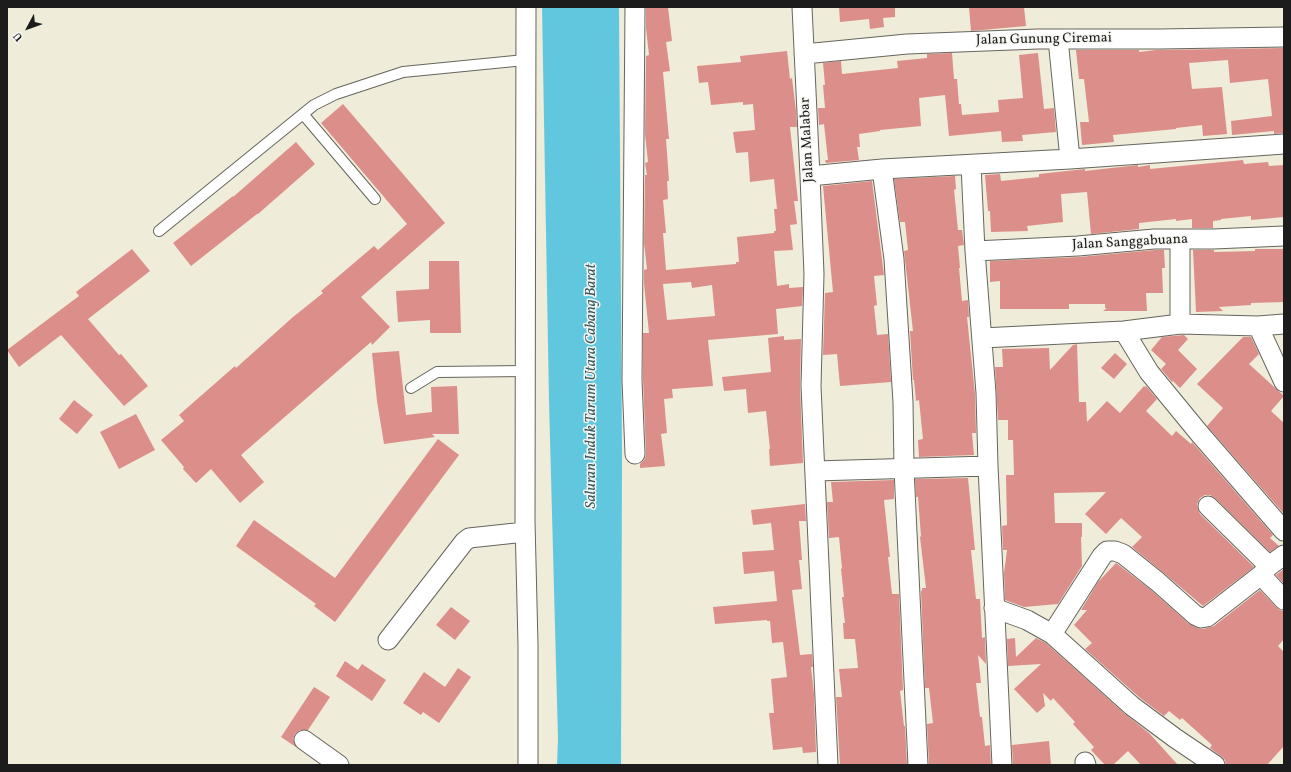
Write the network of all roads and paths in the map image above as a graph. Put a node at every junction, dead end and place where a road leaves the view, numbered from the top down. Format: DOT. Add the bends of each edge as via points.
graph roads {
  1 [pos="526,7"];
  2 [pos="635,7"];
  3 [pos="802,7"];
  4 [pos="1284,37"];
  5 [pos="1058,38"];
  6 [pos="804,54"];
  7 [pos="525,60"];
  8 [pos="303,114"];
  9 [pos="1284,144"];
  10 [pos="1070,160"];
  11 [pos="971,165"];
  12 [pos="882,169"];
  13 [pos="810,176"];
  14 [pos="375,199"];
  15 [pos="159,231"];
  16 [pos="1284,236"];
  17 [pos="1180,239"];
  18 [pos="975,251"];
  19 [pos="1180,324"];
  20 [pos="1284,324"];
  21 [pos="1258,326"];
  22 [pos="1124,331"];
  23 [pos="982,338"];
  24 [pos="524,371"];
  25 [pos="1284,382"];
  26 [pos="411,388"];
  27 [pos="635,454"];
  28 [pos="988,466"];
  29 [pos="904,470"];
  30 [pos="815,471"];
  31 [pos="1208,506"];
  32 [pos="1284,531"];
  33 [pos="525,532"];
  34 [pos="1284,555"];
  35 [pos="1265,571"];
  36 [pos="1284,600"];
  37 [pos="994,608"];
  38 [pos="1052,634"];
  39 [pos="388,640"];
  40 [pos="304,740"];
  41 [pos="339,765"];
  42 [pos="528,765"];
  43 [pos="828,765"];
  44 [pos="918,765"];
  45 [pos="1002,765"];
  46 [pos="1215,765"];
  1 -- 7 [label="street"];
  2 -- 27 [label="street" via="632,372"];
  3 -- 6 [label="street, Jalan Malabar"];
  4 -- 5 [label="street, Jalan Gunung Ciremai"];
  5 -- 6 [label="street, Jalan Gunung Ciremai" via="907,44"];
  5 -- 10 [label="street"];
  6 -- 13 [label="street, Jalan Malabar"];
  7 -- 8 [label="lane" via="403,72 336,94"];
  7 -- 24 [label="street"];
  8 -- 14 [label="lane"];
  8 -- 15 [label="lane"];
  9 -- 10 [label="street"];
  10 -- 11 [label="street"];
  11 -- 12 [label="street"];
  11 -- 18 [label="street"];
  12 -- 13 [label="street"];
  12 -- 29 [label="street" via="894,259 903,402"];
  13 -- 30 [label="street, Jalan Malabar" via="814,274 811,386"];
  16 -- 17 [label="street, Jalan Sanggabuana"];
  17 -- 18 [label="street, Jalan Sanggabuana"];
  17 -- 19 [label="street"];
  18 -- 23 [label="street"];
  19 -- 21 [label="street"];
  19 -- 22 [label="street"];
  20 -- 21 [label="street"];
  21 -- 25 [label="street"];
  22 -- 23 [label="street"];
  22 -- 32 [label="street" via="1149,372"];
  23 -- 28 [label="street"];
  24 -- 26 [label="lane" via="437,372"];
  24 -- 33 [label="street"];
  28 -- 29 [label="street"];
  28 -- 37 [label="street"];
  29 -- 30 [label="street"];
  29 -- 44 [label="street"];
  30 -- 43 [label="street, Jalan Malabar"];
  31 -- 35 [label="street"];
  33 -- 39 [label="street" via="469,538"];
  33 -- 42 [label="street"];
  34 -- 35 [label="street"];
  35 -- 36 [label="street"];
  35 -- 38 [label="street" via="1207,617 1201,618 1123,554 1107,551"];
  37 -- 38 [label="street" via="1027,620"];
  37 -- 45 [label="street"];
  38 -- 46 [label="street" via="1132,706"];
  40 -- 41 [label="street"];
}
